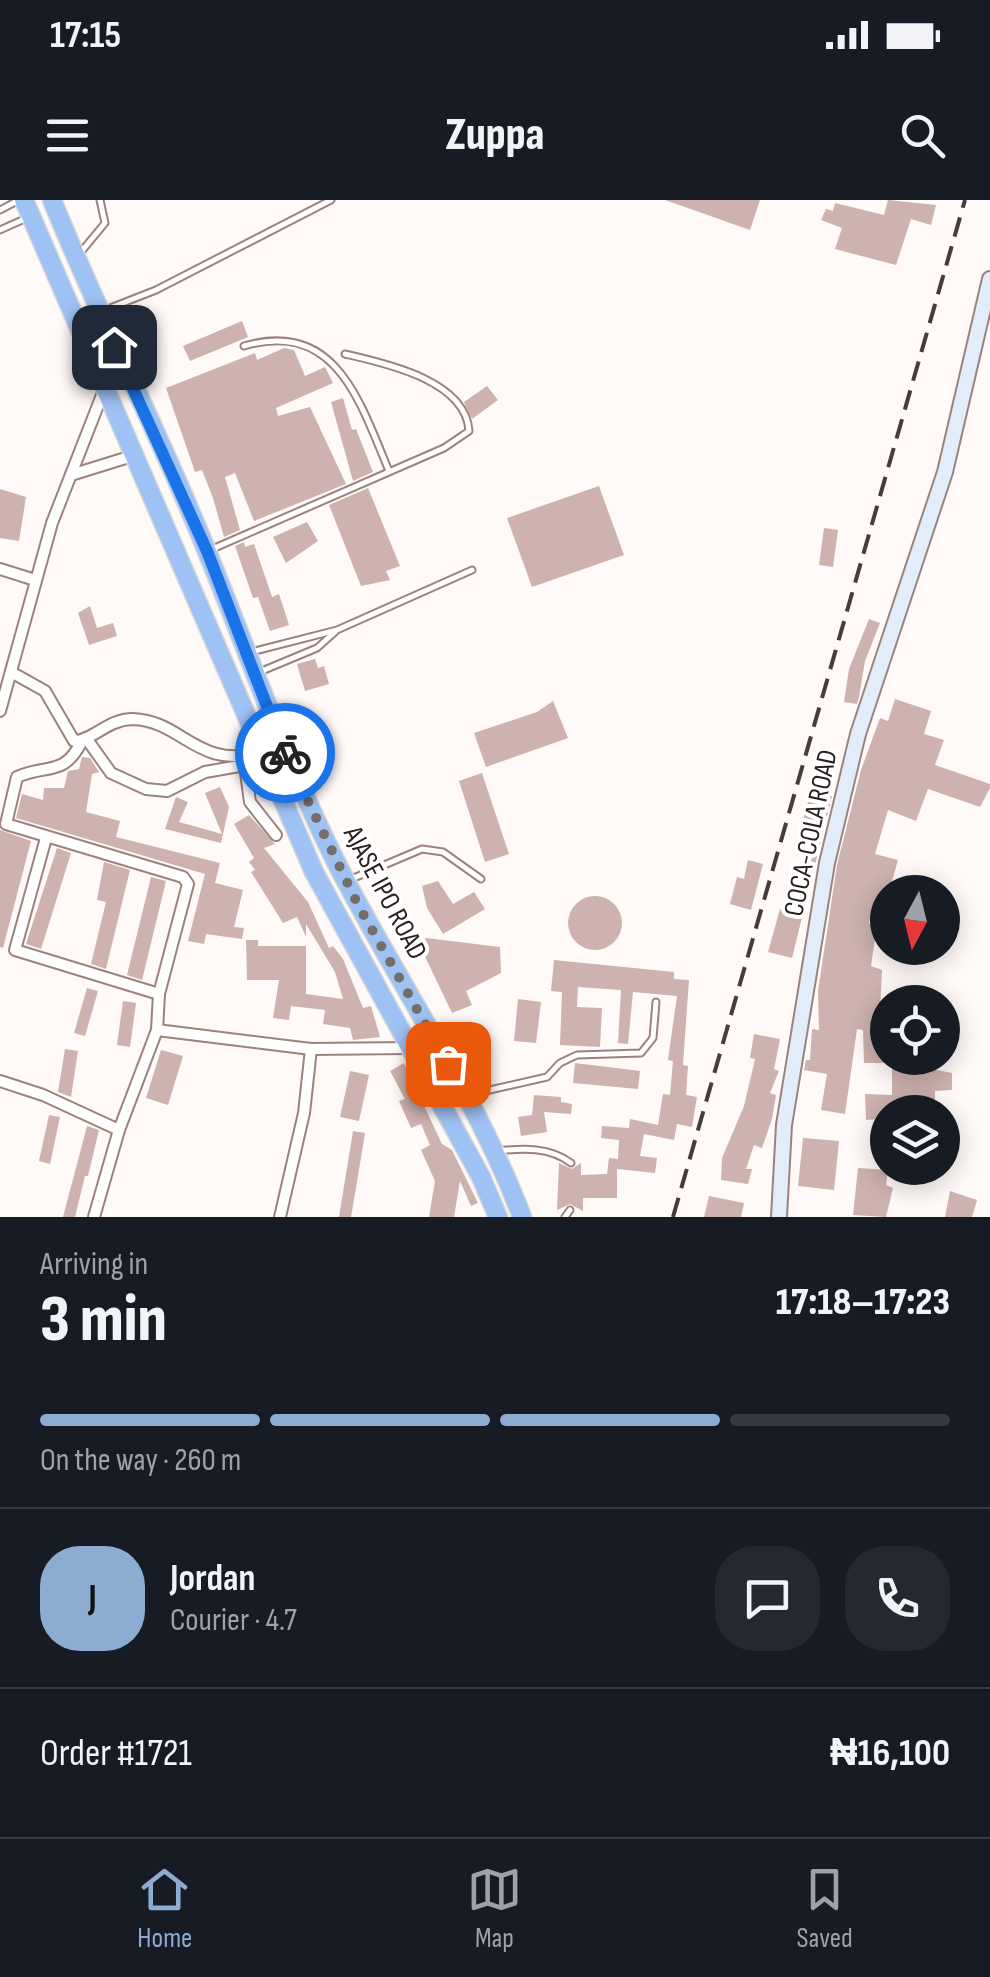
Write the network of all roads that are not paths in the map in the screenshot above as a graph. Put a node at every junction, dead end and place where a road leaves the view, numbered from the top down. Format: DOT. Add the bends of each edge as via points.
graph roads {
  1 [pos="52,200"];
  2 [pos="100,200"];
  3 [pos="331,200"];
  4 [pos="14,206"];
  5 [pos="0,230"];
  6 [pos="75,258"];
  7 [pos="990,279"];
  8 [pos="98,313"];
  9 [pos="244,346"];
  10 [pos="345,354"];
  11 [pos="104,390"];
  12 [pos="132,456"];
  13 [pos="388,471"];
  14 [pos="71,474"];
  15 [pos="207,551"];
  16 [pos="0,569"];
  17 [pos="472,570"];
  18 [pos="35,580"];
  19 [pos="337,630"];
  20 [pos="246,654"];
  21 [pos="10,672"];
  22 [pos="254,674"];
  23 [pos="0,711"];
  24 [pos="84,739"];
  25 [pos="250,758"];
  26 [pos="276,835"];
  27 [pos="46,838"];
  28 [pos="344,878"];
  29 [pos="482,879"];
  30 [pos="322,887"];
  31 [pos="159,994"];
  32 [pos="656,1002"];
  33 [pos="158,1030"];
  34 [pos="411,1048"];
  35 [pos="310,1049"];
  36 [pos="0,1081"];
  37 [pos="466,1096"];
  38 [pos="118,1130"];
  39 [pos="498,1151"];
  40 [pos="571,1163"];
  41 [pos="94,1217"];
  42 [pos="280,1217"];
  43 [pos="498,1217"];
  44 [pos="522,1217"];
  45 [pos="779,1217"];
  1 -- 6 [label="highway, AJASE IPO ROAD"];
  2 -- 6 [label="lane" via="106,223"];
  3 -- 8 [label="lane"];
  4 -- 5 [label="lane"];
  4 -- 11 [label="highway, AJASE IPO ROAD"];
  6 -- 8 [label="highway, AJASE IPO ROAD"];
  7 -- 45 [label="street, COCA-COLA ROAD" via="945,472 858,734 827,863 784,1125"];
  8 -- 15 [label="highway, AJASE IPO ROAD"];
  9 -- 13 [label="lane" via="293,340 324,353 366,416"];
  10 -- 13 [label="lane" via="413,371 439,387 470,424 466,436"];
  11 -- 12 [label="highway, AJASE IPO ROAD"];
  11 -- 14 [label="street"];
  12 -- 14 [label="street"];
  12 -- 25 [label="highway, AJASE IPO ROAD"];
  13 -- 15 [label="lane"];
  14 -- 18 [label="street"];
  15 -- 20 [label="highway, AJASE IPO ROAD"];
  16 -- 18 [label="street"];
  17 -- 19 [label="lane"];
  18 -- 21 [label="street"];
  19 -- 20 [label="lane"];
  19 -- 22 [label="lane" via="318,648"];
  20 -- 22 [label="highway, AJASE IPO ROAD"];
  21 -- 23 [label="street"];
  21 -- 24 [label="street" via="46,691 69,738"];
  22 -- 28 [label="highway, AJASE IPO ROAD"];
  24 -- 25 [label="street" via="101,726 134,719 215,755"];
  24 -- 25 [label="street" via="110,773 167,791"];
  24 -- 27 [label="street" via="73,758 53,770 18,777 6,824"];
  25 -- 26 [label="street" via="250,802"];
  25 -- 30 [label="highway, AJASE IPO ROAD"];
  27 -- 31 [label="street" via="188,879"];
  27 -- 31 [label="street" via="15,950"];
  28 -- 29 [label="lane" via="436,848"];
  28 -- 30 [label="highway"];
  28 -- 37 [label="highway, AJASE IPO ROAD"];
  30 -- 34 [label="highway, AJASE IPO ROAD"];
  31 -- 33 [label="street"];
  32 -- 37 [label="lane" via="653,1038 641,1054 577,1055 547,1077"];
  33 -- 35 [label="street"];
  33 -- 38 [label="street"];
  34 -- 35 [label="street"];
  34 -- 43 [label="highway, AJASE IPO ROAD"];
  35 -- 42 [label="street" via="304,1113"];
  36 -- 38 [label="street"];
  37 -- 39 [label="highway, AJASE IPO ROAD"];
  38 -- 41 [label="street"];
  39 -- 40 [label="lane" via="523,1148 559,1154"];
  39 -- 44 [label="highway, AJASE IPO ROAD"];
}
